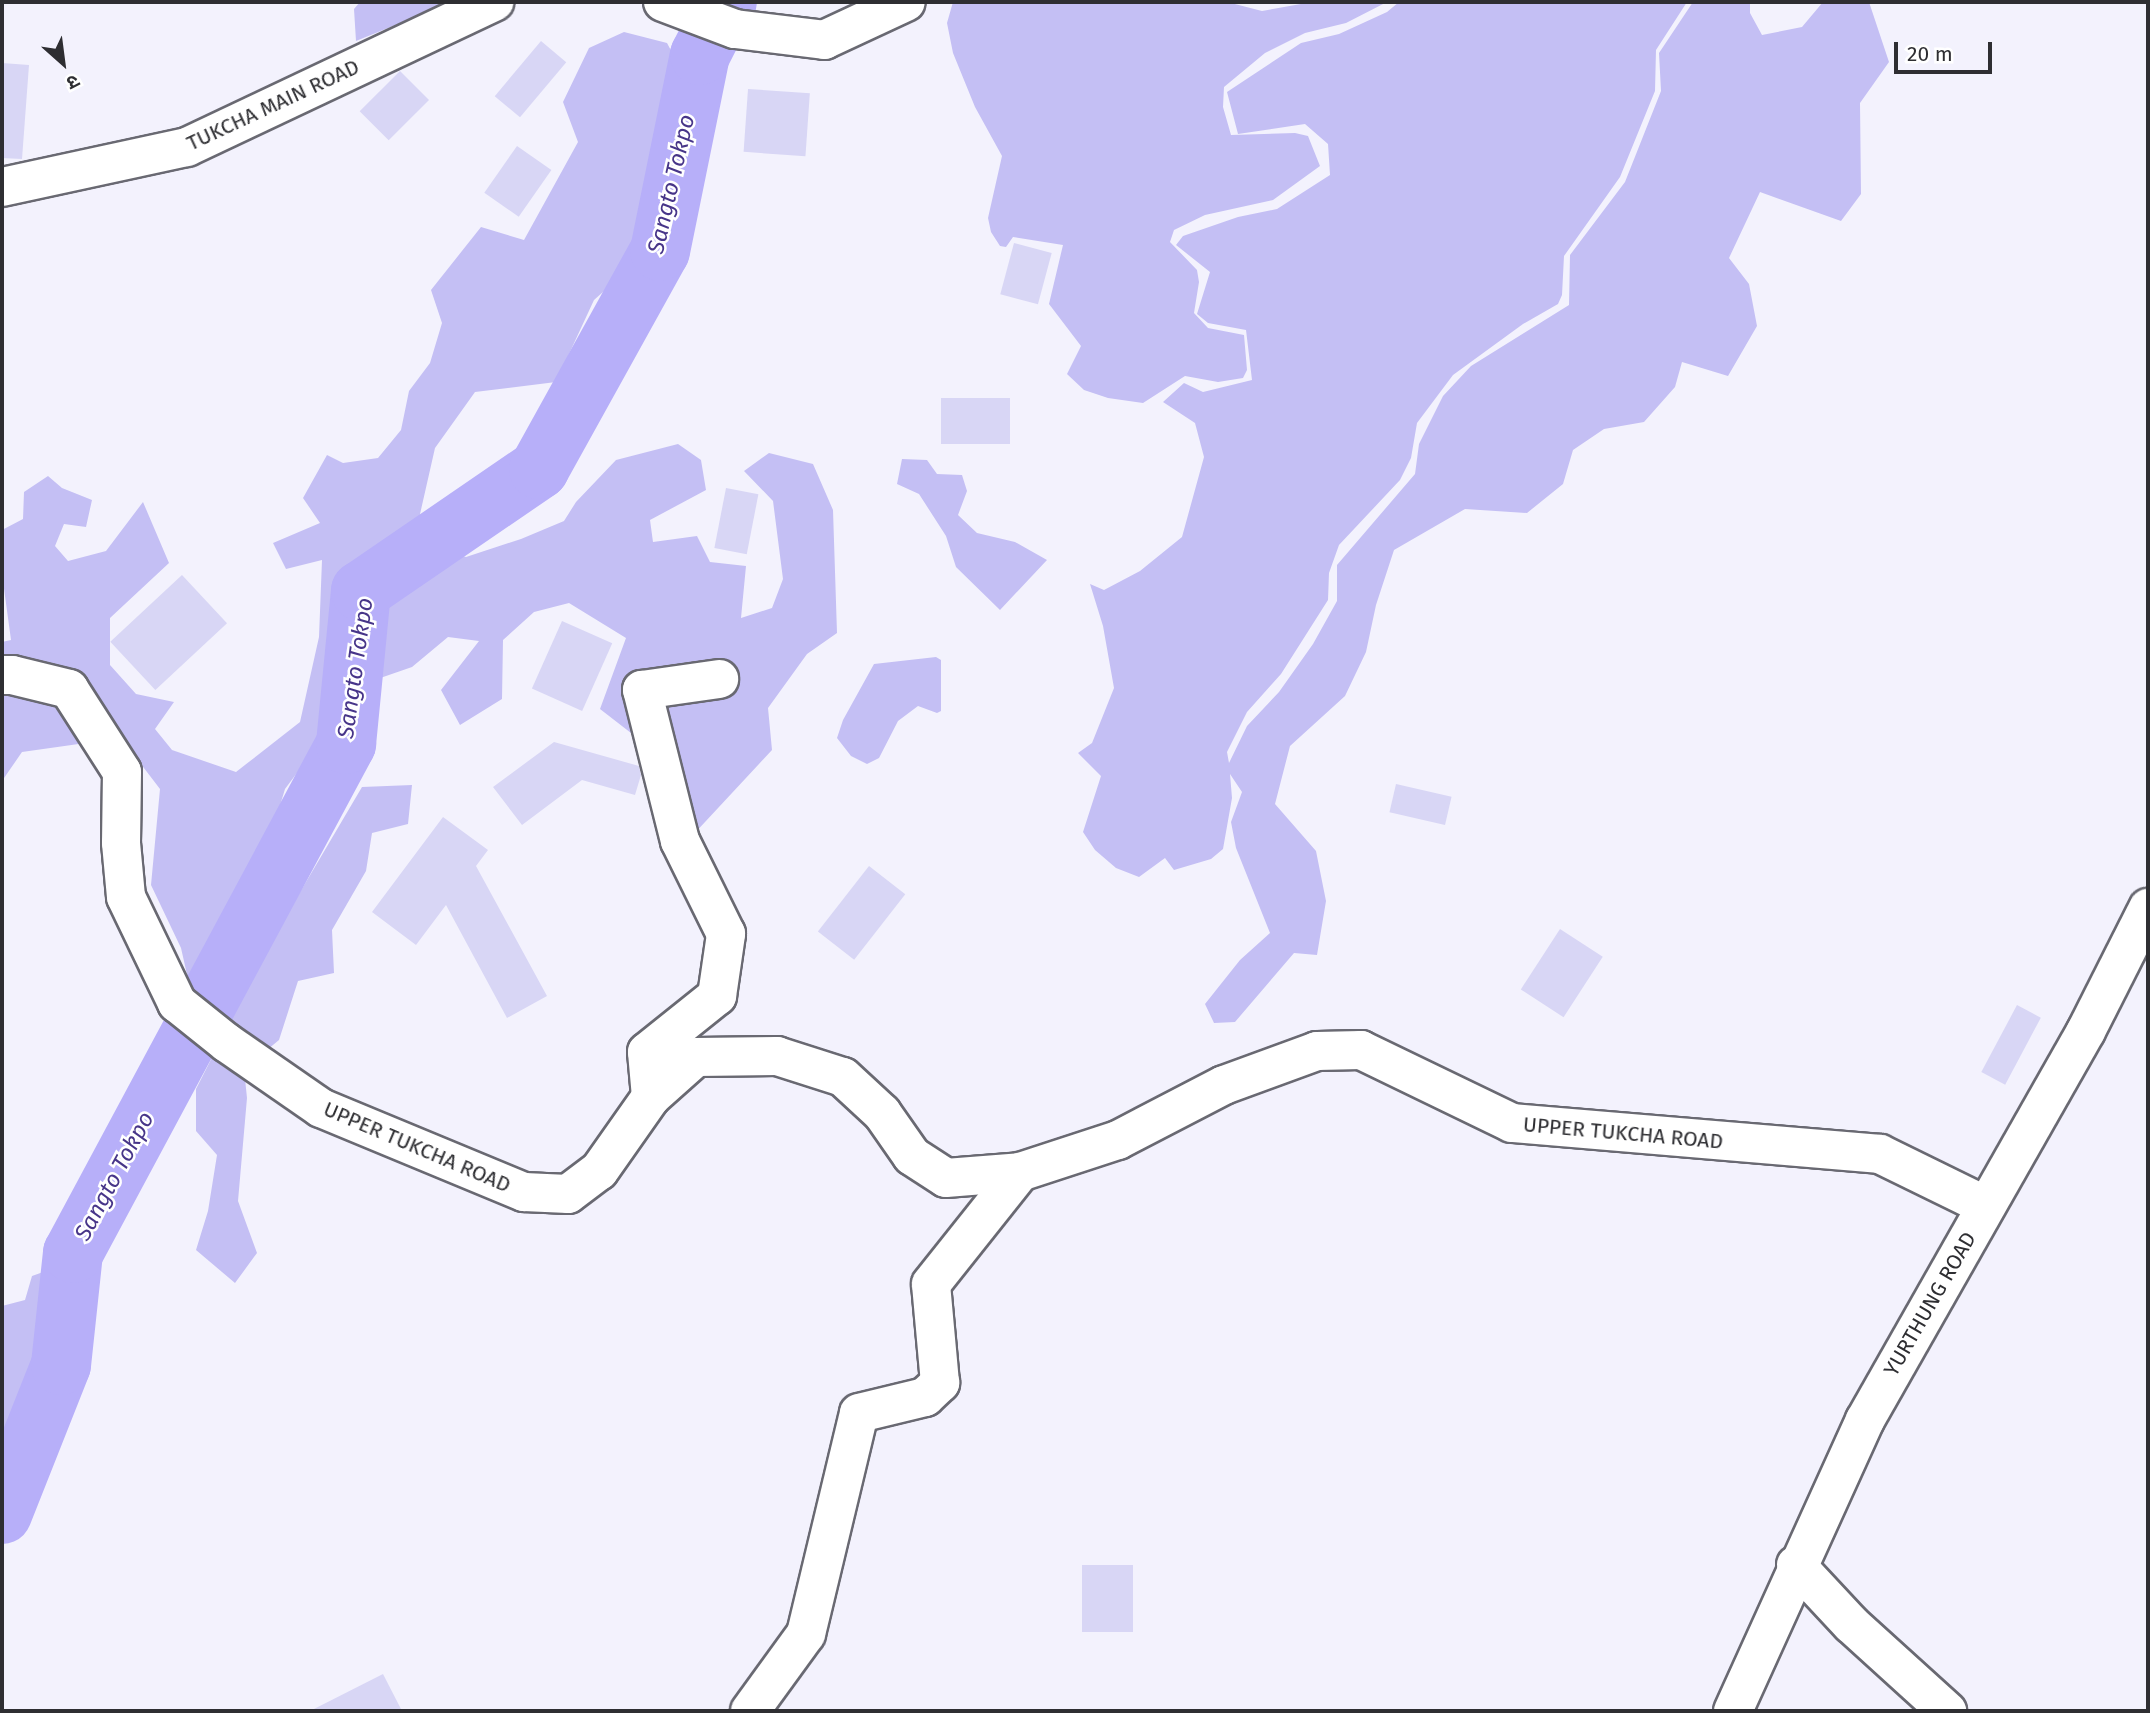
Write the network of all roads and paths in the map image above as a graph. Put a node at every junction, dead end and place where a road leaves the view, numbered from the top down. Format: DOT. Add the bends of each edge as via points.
graph roads {
  1 [pos="494,2"];
  2 [pos="906,2"];
  3 [pos="673,5"];
  4 [pos="2,187"];
  5 [pos="2,676"];
  6 [pos="719,680"];
  7 [pos="2148,908"];
  8 [pos="652,1097"];
  9 [pos="1020,1172"];
  10 [pos="1986,1206"];
  11 [pos="1796,1565"];
  12 [pos="750,1711"];
  13 [pos="1733,1711"];
  14 [pos="1947,1711"];
  1 -- 4 [label="street, TUKCHA MAIN ROAD" via="187,148"];
  2 -- 3 [label="street" via="824,40 735,29"];
  5 -- 8 [label="street, UPPER TUKCHA ROAD" via="69,689 122,772 126,897 177,1003 321,1108 524,1192 568,1194 599,1171"];
  6 -- 8 [label="street" via="642,690 680,841 726,934 717,996 648,1052"];
  7 -- 10 [label="street, YURTHUNG ROAD"];
  8 -- 9 [label="street, UPPER TUKCHA ROAD" via="696,1057 777,1056 842,1077 882,1114 912,1156 946,1178"];
  9 -- 10 [label="street, UPPER TUKCHA ROAD" via="1118,1140 1224,1084 1317,1051 1361,1050 1512,1123 1880,1154"];
  9 -- 12 [label="street" via="931,1284 940,1383 925,1397 859,1413 806,1634"];
  10 -- 11 [label="street, YURTHUNG ROAD" via="1865,1420"];
  11 -- 13 [label="street, YURTHUNG ROAD"];
  11 -- 14 [label="street" via="1851,1624"];
}
